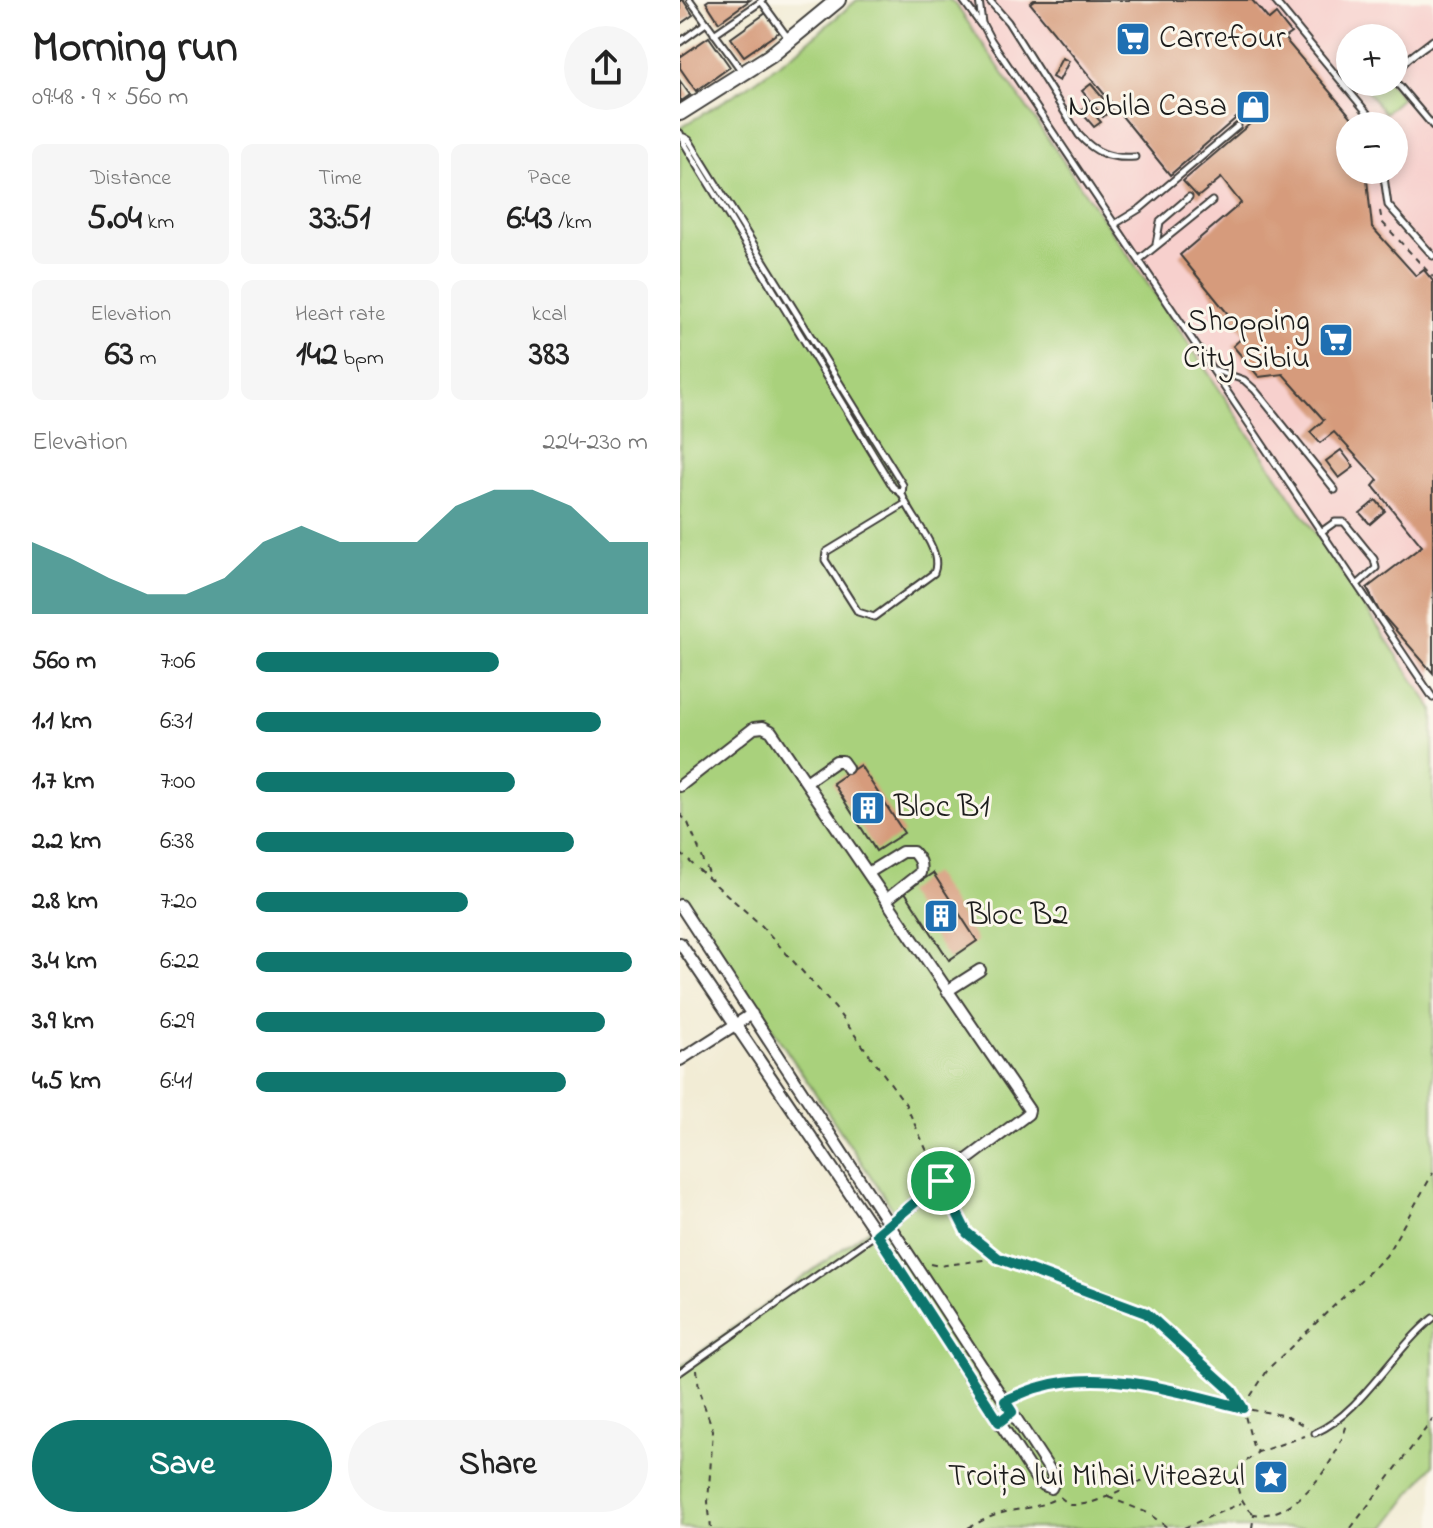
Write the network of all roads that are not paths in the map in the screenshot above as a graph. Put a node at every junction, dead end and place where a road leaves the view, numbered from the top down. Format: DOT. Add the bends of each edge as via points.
graph roads {
  1 [pos="690,0"];
  2 [pos="963,0"];
  3 [pos="979,0"];
  4 [pos="989,0"];
  5 [pos="1274,0"];
  6 [pos="761,1"];
  7 [pos="832,2"];
  8 [pos="706,23"];
  9 [pos="714,34"];
  10 [pos="991,40"];
  11 [pos="1433,40"];
  12 [pos="790,41"];
  13 [pos="680,42"];
  14 [pos="744,74"];
  15 [pos="1366,112"];
  16 [pos="680,113"];
  17 [pos="1238,126"];
  18 [pos="1433,126"];
  19 [pos="681,135"];
  20 [pos="1135,157"];
  21 [pos="1385,184"];
  22 [pos="1189,197"];
  23 [pos="1212,201"];
  24 [pos="1115,224"];
  25 [pos="1156,245"];
  26 [pos="1433,256"];
  27 [pos="1139,260"];
  28 [pos="1214,370"];
  29 [pos="1335,490"];
  30 [pos="905,504"];
  31 [pos="1321,532"];
  32 [pos="1357,585"];
  33 [pos="1433,698"];
  34 [pos="847,768"];
  35 [pos="806,782"];
  36 [pos="680,786"];
  37 [pos="868,873"];
  38 [pos="886,900"];
  39 [pos="680,905"];
  40 [pos="680,943"];
  41 [pos="980,970"];
  42 [pos="947,991"];
  43 [pos="752,1014"];
  44 [pos="735,1025"];
  45 [pos="680,1060"];
  46 [pos="888,1222"];
  47 [pos="877,1234"];
  48 [pos="1433,1318"];
  49 [pos="680,1372"];
  50 [pos="1012,1412"];
  51 [pos="999,1422"];
  52 [pos="1315,1433"];
  1 -- 8 [label="lane"];
  2 -- 10 [label="lane"];
  3 -- 10 [label="lane"];
  4 -- 20 [label="lane" via="1089,146 1118,159"];
  5 -- 15 [label="lane"];
  6 -- 9 [label="lane"];
  6 -- 12 [label="lane"];
  7 -- 12 [label="street"];
  8 -- 9 [label="lane"];
  8 -- 13 [label="lane"];
  9 -- 14 [label="lane"];
  10 -- 24 [label="lane"];
  11 -- 18 [label="lane" via="1395,77"];
  12 -- 14 [label="street"];
  14 -- 16 [label="street"];
  17 -- 24 [label="lane"];
  19 -- 30 [label="lane"];
  21 -- 26 [label="lane" via="1388,205"];
  22 -- 25 [label="lane" via="1160,222"];
  23 -- 25 [label="lane"];
  24 -- 27 [label="lane"];
  25 -- 27 [label="lane"];
  27 -- 28 [label="lane"];
  28 -- 29 [label="lane" via="1244,380 1255,390"];
  28 -- 31 [label="lane"];
  30 -- 30 [label="lane" via="937,566 874,617 865,616 825,560 826,552"];
  31 -- 32 [label="lane"];
  31 -- 32 [label="lane" via="1344,522 1374,559 1376,568"];
  32 -- 33 [label="lane"];
  34 -- 35 [label="street" via="836,761"];
  35 -- 36 [label="street" via="763,727 754,728"];
  35 -- 37 [label="street"];
  37 -- 38 [label="street"];
  37 -- 38 [label="street" via="902,852 913,852 919,859 920,873"];
  38 -- 42 [label="street"];
  39 -- 43 [label="street"];
  40 -- 44 [label="street"];
  41 -- 42 [label="street"];
  42 -- 46 [label="street" via="1028,1114"];
  43 -- 44 [label="street"];
  43 -- 46 [label="street"];
  44 -- 45 [label="street"];
  44 -- 47 [label="street"];
  46 -- 47 [label="street"];
  46 -- 50 [label="street"];
  47 -- 49 [label="lane"];
  47 -- 51 [label="street"];
  48 -- 52 [label="lane" via="1351,1406"];
  50 -- 51 [label="street"];
  50 -- 51 [label="street" via="1053,1475 1051,1488 1039,1483"];
}
